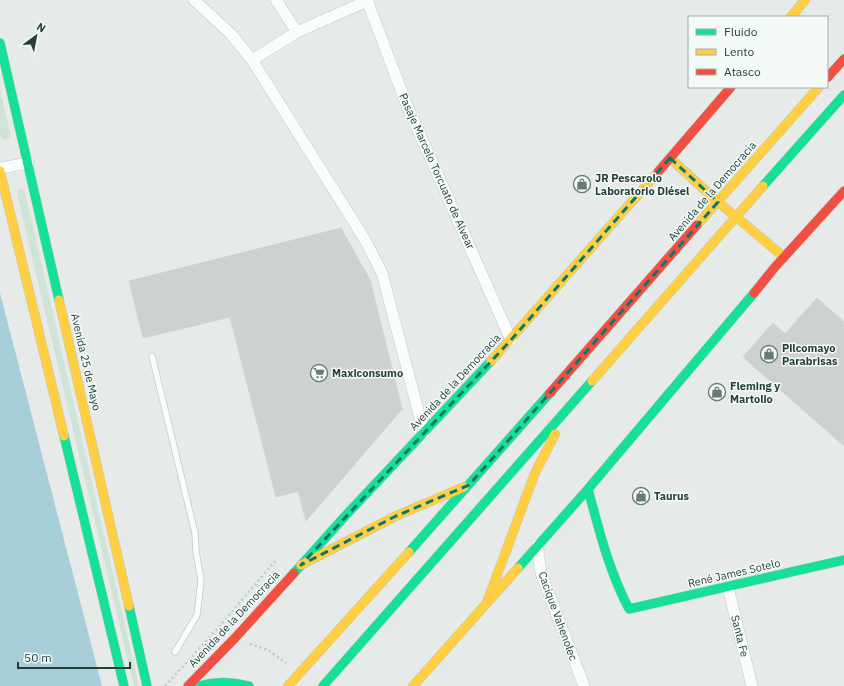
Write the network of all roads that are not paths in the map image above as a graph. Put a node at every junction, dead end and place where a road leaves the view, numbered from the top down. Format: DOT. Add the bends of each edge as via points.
graph roads {
  1 [pos="194,0"];
  2 [pos="276,0"];
  3 [pos="805,0"];
  4 [pos="367,1"];
  5 [pos="791,16"];
  6 [pos="297,32"];
  7 [pos="0,43"];
  8 [pos="844,59"];
  9 [pos="252,60"];
  10 [pos="828,77"];
  11 [pos="730,88"];
  12 [pos="819,88"];
  13 [pos="844,95"];
  14 [pos="670,158"];
  15 [pos="28,163"];
  16 [pos="0,170"];
  17 [pos="844,191"];
  18 [pos="718,202"];
  19 [pos="736,216"];
  20 [pos="784,258"];
  21 [pos="511,340"];
  22 [pos="152,356"];
  23 [pos="574,400"];
  24 [pos="424,433"];
  25 [pos="469,485"];
  26 [pos="588,489"];
  27 [pos="537,545"];
  28 [pos="844,560"];
  29 [pos="301,565"];
  30 [pos="728,587"];
  31 [pos="487,602"];
  32 [pos="175,652"];
  33 [pos="124,686"];
  34 [pos="148,686"];
  35 [pos="188,686"];
  36 [pos="198,686"];
  37 [pos="249,686"];
  38 [pos="288,686"];
  39 [pos="322,686"];
  40 [pos="413,686"];
  41 [pos="584,686"];
  42 [pos="752,686"];
  1 -- 9 [label="street" via="231,34"];
  2 -- 6 [label="street"];
  3 -- 5 [label="main road"];
  4 -- 6 [label="street"];
  4 -- 21 [label="street, Pasaje Marcelo Torcuato de Alvear" via="406,103"];
  6 -- 9 [label="street"];
  7 -- 15 [label="main road, Avenida 25 de Mayo"];
  8 -- 10 [label="main road"];
  9 -- 24 [label="street" via="364,238 382,273"];
  11 -- 14 [label="main road, Avenida de la Democracia"];
  12 -- 18 [label="main road, Avenida de la Democracia"];
  13 -- 19 [label="main road"];
  14 -- 18 [label="main road"];
  14 -- 21 [label="main road, Avenida de la Democracia"];
  15 -- 16 [label="street"];
  15 -- 34 [label="main road, Avenida 25 de Mayo"];
  16 -- 33 [label="main road"];
  17 -- 20 [label="main road"];
  18 -- 19 [label="main road"];
  18 -- 25 [label="main road, Avenida de la Democracia"];
  19 -- 20 [label="main road"];
  19 -- 23 [label="main road"];
  20 -- 26 [label="main road"];
  21 -- 24 [label="main road, Avenida de la Democracia"];
  22 -- 32 [label="lane" via="196,533 201,581 196,615"];
  23 -- 31 [label="main road" via="550,441 536,473"];
  23 -- 39 [label="main road"];
  24 -- 29 [label="main road, Avenida de la Democracia"];
  25 -- 29 [label="main road" via="396,516"];
  25 -- 38 [label="main road, Avenida de la Democracia"];
  26 -- 27 [label="main road"];
  26 -- 30 [label="main road, René James Sotelo" via="604,546 622,597 629,609"];
  27 -- 31 [label="main road"];
  27 -- 41 [label="street, Cacique Vahenolec" via="541,573"];
  28 -- 30 [label="main road, René James Sotelo"];
  29 -- 35 [label="main road, Avenida de la Democracia"];
  30 -- 42 [label="street, Santa Fe"];
  31 -- 40 [label="main road"];
  36 -- 37 [label="main road" via="215,681 237,682"];
}
